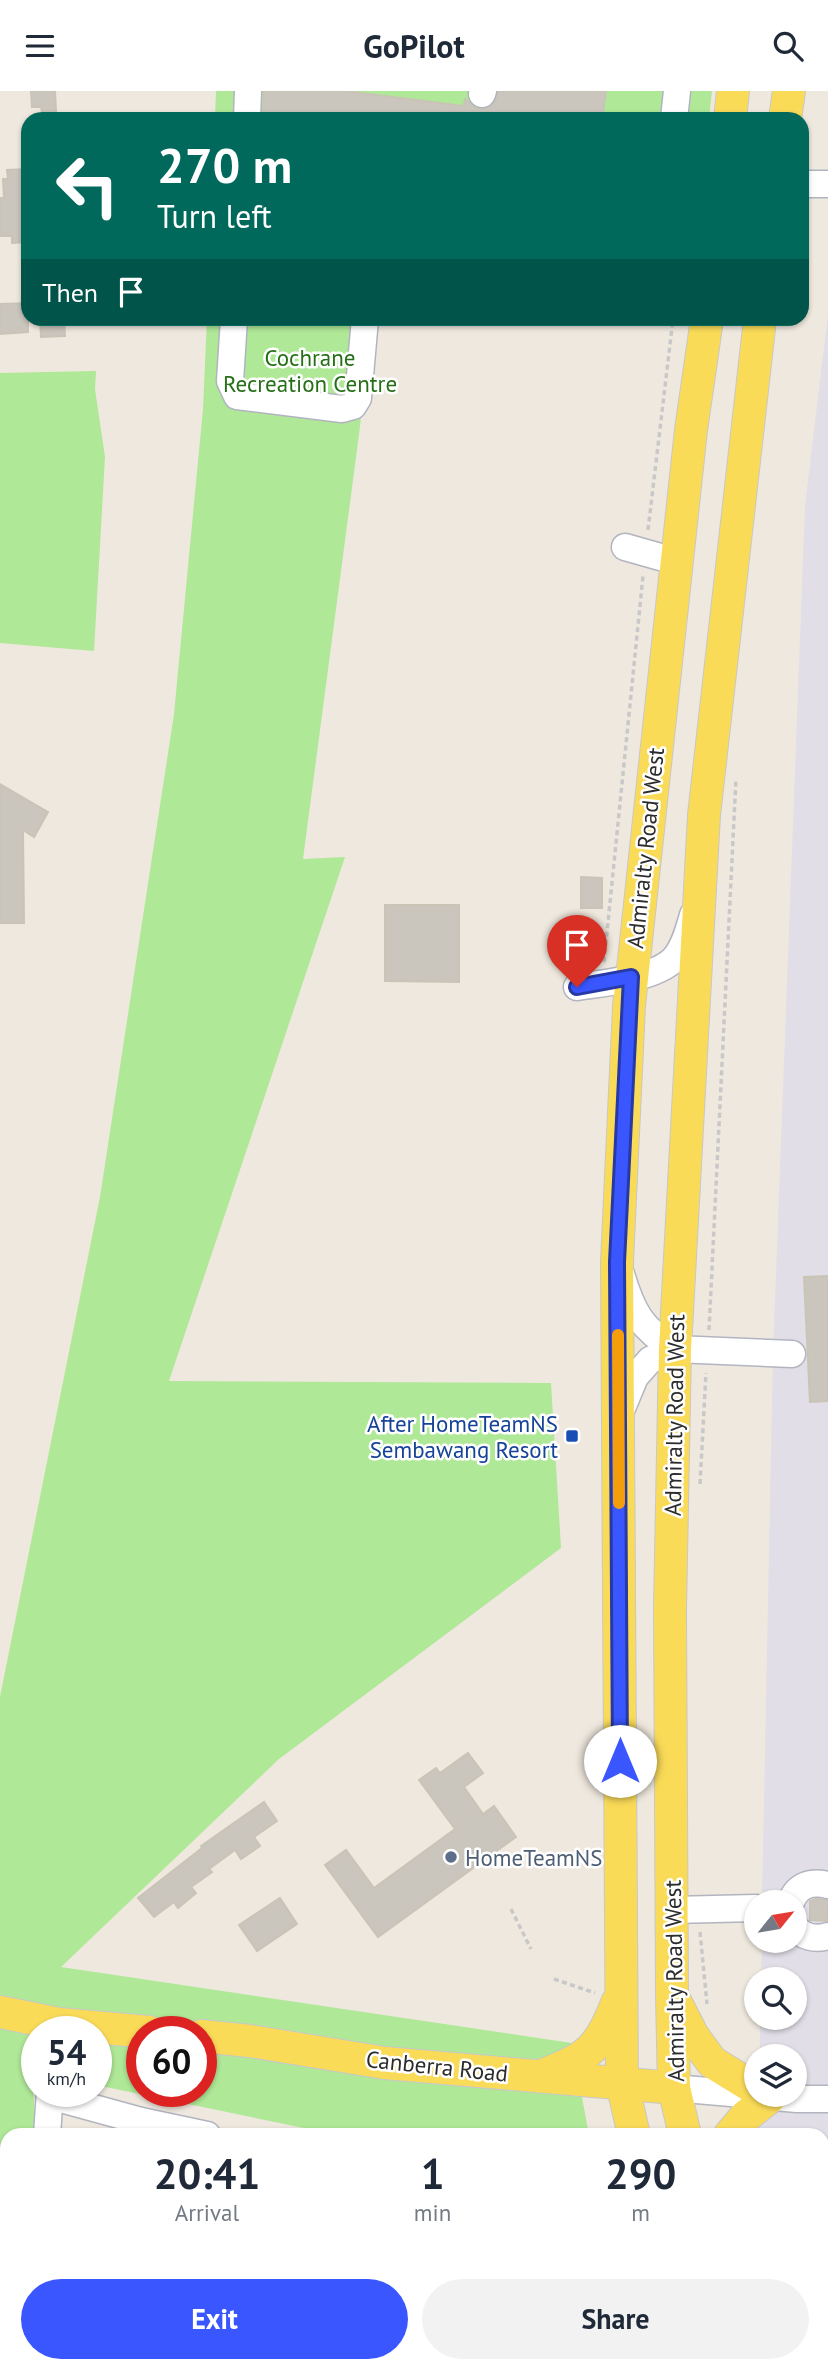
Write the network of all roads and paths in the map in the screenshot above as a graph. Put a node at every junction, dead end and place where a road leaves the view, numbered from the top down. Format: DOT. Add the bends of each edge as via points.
graph roads {
  1 [pos="248,91"];
  2 [pos="677,91"];
  3 [pos="789,91"];
  4 [pos="247,112"];
  5 [pos="675,112"];
  6 [pos="786,112"];
  7 [pos="809,184"];
  8 [pos="828,184"];
  9 [pos="234,326"];
  10 [pos="364,326"];
  11 [pos="706,326"];
  12 [pos="759,326"];
  13 [pos="625,547"];
  14 [pos="678,562"];
  15 [pos="736,776"];
  16 [pos="698,900"];
  17 [pos="631,977"];
  18 [pos="577,987"];
  19 [pos="617,1262"];
  20 [pos="675,1349"];
  21 [pos="708,1350"];
  22 [pos="792,1354"];
  23 [pos="618,1418"];
  24 [pos="700,1485"];
  25 [pos="670,1609"];
  26 [pos="619,1683"];
  27 [pos="828,1879"];
  28 [pos="799,1890"];
  29 [pos="744,1908"];
  30 [pos="512,1909"];
  31 [pos="685,1910"];
  32 [pos="828,1936"];
  33 [pos="807,1937"];
  34 [pos="531,1949"];
  35 [pos="554,1979"];
  36 [pos="608,1994"];
  37 [pos="672,1995"];
  38 [pos="0,2012"];
  39 [pos="708,2017"];
  40 [pos="21,2019"];
  41 [pos="217,2038"];
  42 [pos="539,2077"];
  43 [pos="744,2082"];
  44 [pos="622,2083"];
  45 [pos="674,2088"];
  46 [pos="744,2093"];
  47 [pos="807,2097"];
  48 [pos="828,2099"];
  49 [pos="49,2107"];
  50 [pos="94,2107"];
  51 [pos="753,2107"];
  52 [pos="48,2128"];
  53 [pos="174,2128"];
  54 [pos="632,2128"];
  55 [pos="683,2128"];
  56 [pos="736,2128"];
  1 -- 4 [label="street"];
  2 -- 5 [label="street"];
  3 -- 6 [label="main road"];
  7 -- 8 [label="street"];
  9 -- 10 [label="street" via="230,381 237,396 342,409 353,406 358,398"];
  11 -- 14 [label="main road, Admiralty Road West"];
  12 -- 16 [label="main road, Admiralty Road West"];
  13 -- 14 [label="street"];
  14 -- 17 [label="main road, Admiralty Road West"];
  15 -- 21 [label="path"];
  16 -- 17 [label="street" via="673,960 651,973"];
  16 -- 20 [label="main road, Admiralty Road West"];
  17 -- 18 [label="street"];
  17 -- 19 [label="main road, Admiralty Road West"];
  19 -- 20 [label="street" via="638,1318 652,1335"];
  19 -- 23 [label="main road, Admiralty Road West"];
  20 -- 21 [label="street"];
  20 -- 23 [label="street" via="650,1360 635,1377"];
  20 -- 25 [label="main road, Admiralty Road West"];
  21 -- 22 [label="street"];
  21 -- 24 [label="path"];
  23 -- 26 [label="main road, Admiralty Road West"];
  25 -- 26 [label="main road" via="650,1610 636,1619 627,1638"];
  25 -- 31 [label="main road, Admiralty Road West"];
  26 -- 36 [label="main road, Admiralty Road West"];
  27 -- 28 [label="street"];
  29 -- 31 [label="street"];
  30 -- 34 [label="path"];
  31 -- 37 [label="main road, Admiralty Road West"];
  31 -- 39 [label="path"];
  32 -- 33 [label="street"];
  35 -- 36 [label="path"];
  36 -- 42 [label="main road" via="608,2028 597,2044 579,2060"];
  36 -- 44 [label="main road, Admiralty Road West"];
  37 -- 43 [label="main road" via="712,2062"];
  37 -- 45 [label="main road, Admiralty Road West"];
  38 -- 40 [label="main road"];
  41 -- 42 [label="main road, Canberra Road" via="385,2063"];
  42 -- 44 [label="main road, Canberra Road"];
  44 -- 45 [label="main road, Canberra Road"];
  44 -- 54 [label="main road, Admiralty Road West"];
  45 -- 46 [label="street"];
  45 -- 55 [label="main road, Admiralty Road West"];
  47 -- 48 [label="street"];
  49 -- 52 [label="street"];
  50 -- 53 [label="street"];
  51 -- 56 [label="main road"];
}
